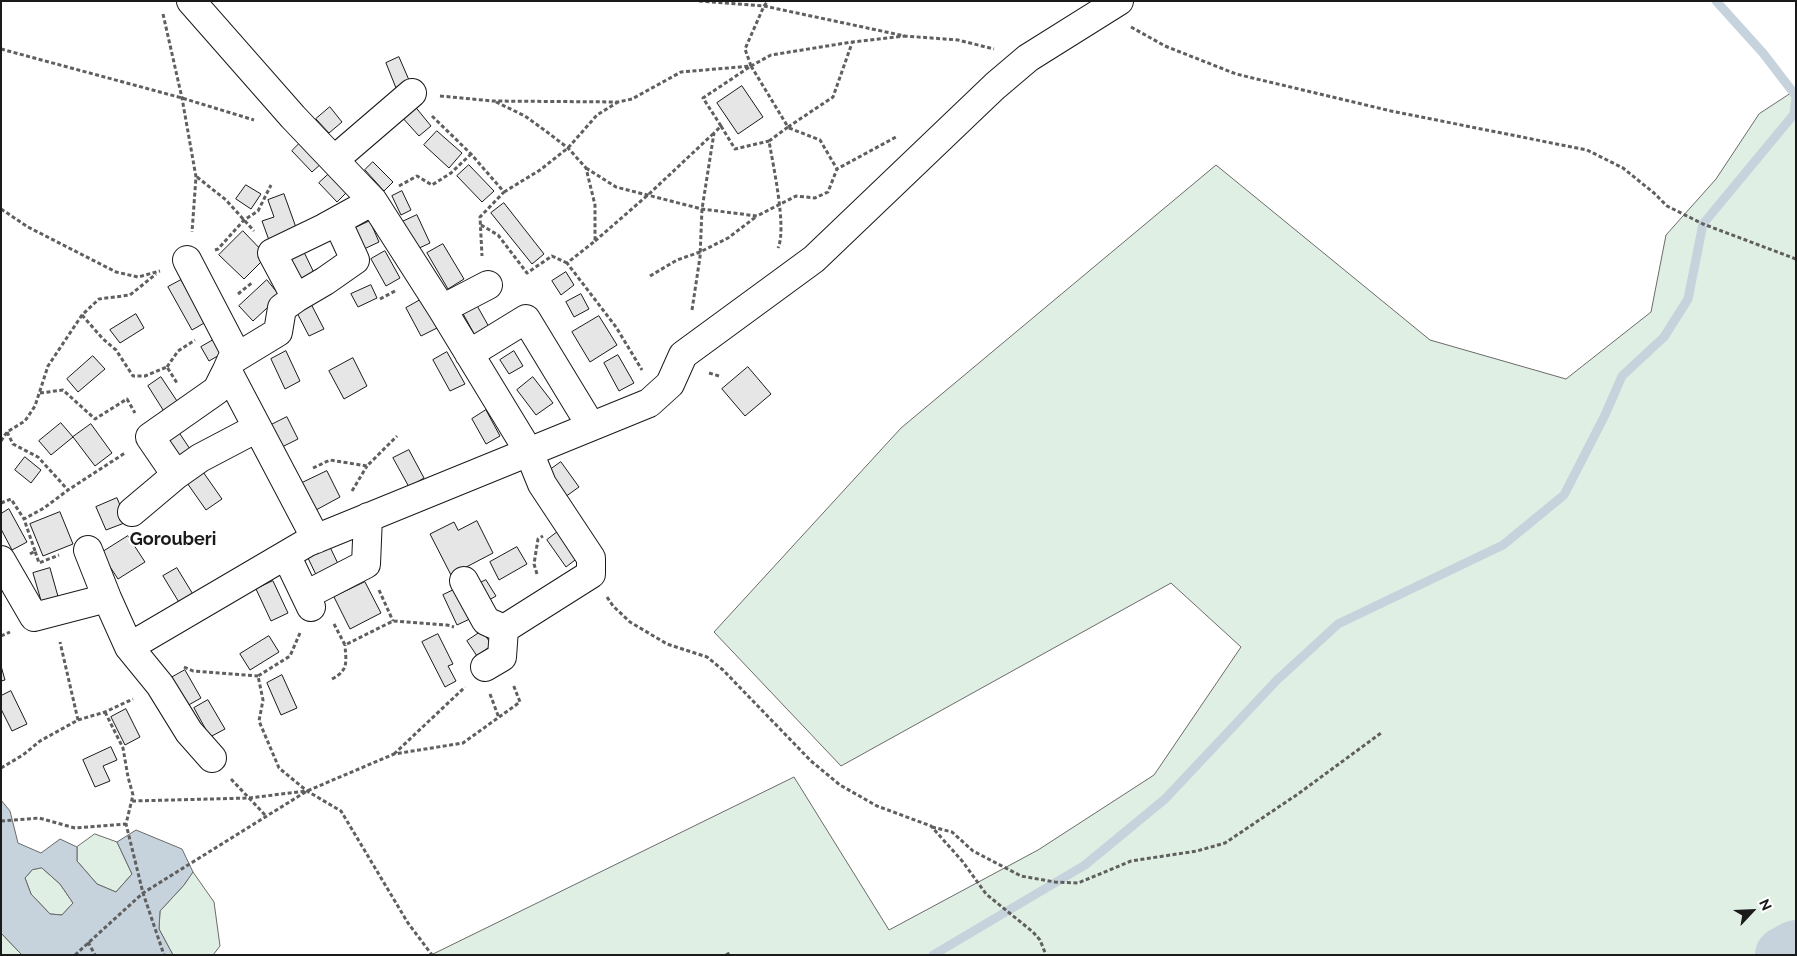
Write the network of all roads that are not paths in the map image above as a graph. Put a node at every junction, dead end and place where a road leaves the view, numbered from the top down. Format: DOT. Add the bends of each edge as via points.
graph roads {
  1 [pos="191,1"];
  2 [pos="1111,6"];
  3 [pos="412,93"];
  4 [pos="334,160"];
  5 [pos="373,201"];
  6 [pos="337,221"];
  7 [pos="187,260"];
  8 [pos="488,285"];
  9 [pos="296,298"];
  10 [pos="442,309"];
  11 [pos="469,354"];
  12 [pos="229,365"];
  13 [pos="591,426"];
  14 [pos="258,428"];
  15 [pos="529,452"];
  16 [pos="176,475"];
  17 [pos="132,512"];
  18 [pos="368,518"];
  19 [pos="316,539"];
  20 [pos="88,550"];
  21 [pos="286,555"];
  22 [pos="1,560"];
  23 [pos="464,581"];
  24 [pos="107,598"];
  25 [pos="495,625"];
  26 [pos="129,647"];
  27 [pos="494,662"];
  28 [pos="212,758"];
  1 -- 4 [label="street"];
  2 -- 13 [label="street" via="1028,58 995,86 814,259 683,355 670,384 649,403"];
  3 -- 4 [label="street"];
  4 -- 5 [label="street"];
  5 -- 6 [label="street"];
  5 -- 10 [label="street"];
  6 -- 9 [label="street" via="355,260"];
  6 -- 9 [label="street" via="274,258"];
  7 -- 12 [label="street" via="236,352"];
  8 -- 10 [label="street"];
  9 -- 12 [label="street" via="282,308 278,332"];
  10 -- 11 [label="street"];
  11 -- 13 [label="street" via="526,320"];
  11 -- 15 [label="street"];
  12 -- 14 [label="street"];
  12 -- 16 [label="street" via="217,390 150,436"];
  13 -- 15 [label="street"];
  14 -- 16 [label="street" via="200,458"];
  14 -- 19 [label="street"];
  15 -- 18 [label="street"];
  15 -- 25 [label="street" via="542,484 591,558 591,574 546,603"];
  16 -- 17 [label="street"];
  18 -- 19 [label="street"];
  18 -- 21 [label="street" via="366,564 309,601"];
  19 -- 21 [label="street"];
  20 -- 24 [label="street"];
  21 -- 26 [label="street"];
  22 -- 24 [label="street" via="34,617"];
  23 -- 25 [label="street"];
  24 -- 26 [label="street"];
  25 -- 27 [label="street"];
  26 -- 28 [label="street" via="168,675 189,732"];
}
